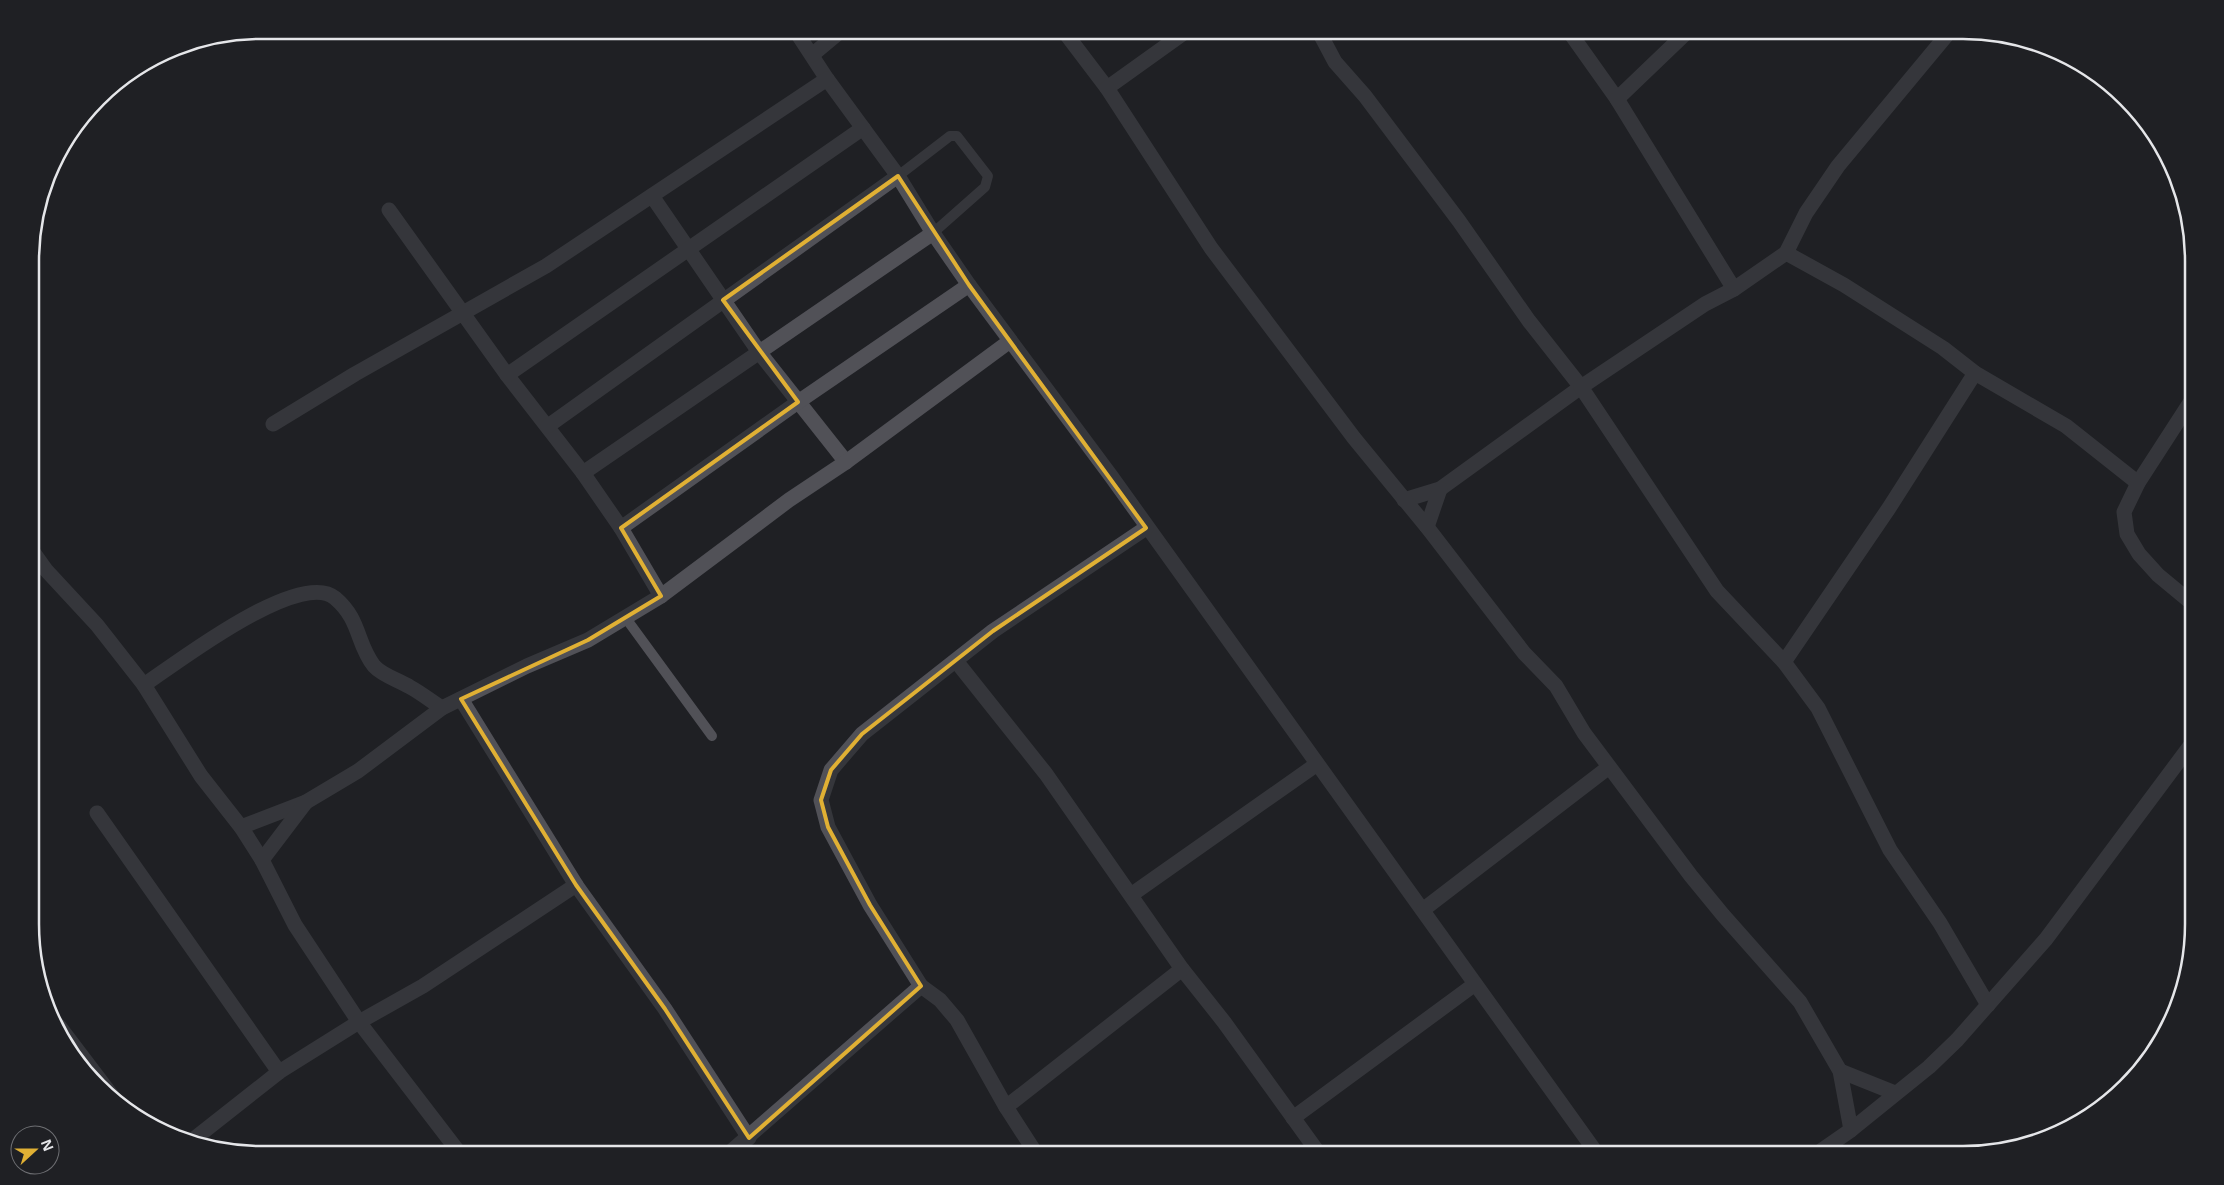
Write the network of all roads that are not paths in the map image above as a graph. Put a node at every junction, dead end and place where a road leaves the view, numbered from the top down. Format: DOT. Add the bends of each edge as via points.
graph roads {
  1 [pos="802,39"];
  2 [pos="831,39"];
  3 [pos="1070,39"];
  4 [pos="1175,39"];
  5 [pos="1323,39"];
  6 [pos="1574,39"];
  7 [pos="1680,39"];
  8 [pos="1944,39"];
  9 [pos="812,55"];
  10 [pos="827,79"];
  11 [pos="1107,88"];
  12 [pos="1617,99"];
  13 [pos="863,128"];
  14 [pos="898,176"];
  15 [pos="652,196"];
  16 [pos="389,210"];
  17 [pos="933,233"];
  18 [pos="688,249"];
  19 [pos="1786,253"];
  20 [pos="969,285"];
  21 [pos="1734,289"];
  22 [pos="723,300"];
  23 [pos="463,314"];
  24 [pos="1010,341"];
  25 [pos="759,352"];
  26 [pos="1975,373"];
  27 [pos="507,375"];
  28 [pos="1581,387"];
  29 [pos="798,402"];
  30 [pos="2185,409"];
  31 [pos="273,424"];
  32 [pos="548,426"];
  33 [pos="846,462"];
  34 [pos="583,473"];
  35 [pos="2138,483"];
  36 [pos="1440,489"];
  37 [pos="1404,500"];
  38 [pos="1427,527"];
  39 [pos="621,528"];
  40 [pos="1146,528"];
  41 [pos="39,560"];
  42 [pos="662,596"];
  43 [pos="2185,597"];
  44 [pos="624,617"];
  45 [pos="956,660"];
  46 [pos="1784,662"];
  47 [pos="144,685"];
  48 [pos="461,699"];
  49 [pos="442,708"];
  50 [pos="712,736"];
  51 [pos="2185,754"];
  52 [pos="1317,764"];
  53 [pos="1609,767"];
  54 [pos="306,802"];
  55 [pos="98,813"];
  56 [pos="241,827"];
  57 [pos="262,860"];
  58 [pos="576,885"];
  59 [pos="1131,895"];
  60 [pos="1424,909"];
  61 [pos="1182,969"];
  62 [pos="1474,984"];
  63 [pos="921,986"];
  64 [pos="1988,1005"];
  65 [pos="359,1022"];
  66 [pos="1840,1071"];
  67 [pos="279,1072"];
  68 [pos="1895,1093"];
  69 [pos="1006,1107"];
  70 [pos="1293,1118"];
  71 [pos="1851,1130"];
  72 [pos="198,1137"];
  73 [pos="748,1138"];
  74 [pos="454,1146"];
  75 [pos="738,1146"];
  76 [pos="1031,1146"];
  77 [pos="1313,1146"];
  78 [pos="1591,1146"];
  79 [pos="1828,1146"];
  1 -- 9 [label="street"];
  2 -- 9 [label="street"];
  3 -- 11 [label="street"];
  4 -- 11 [label="street"];
  5 -- 28 [label="street" via="1335,62 1365,96 1459,221 1529,322"];
  6 -- 12 [label="street"];
  7 -- 12 [label="street"];
  8 -- 19 [label="street" via="1838,166 1806,214"];
  9 -- 10 [label="street"];
  10 -- 13 [label="street"];
  10 -- 15 [label="street"];
  11 -- 37 [label="street" via="1211,248"];
  12 -- 21 [label="street"];
  13 -- 14 [label="street"];
  13 -- 18 [label="street"];
  14 -- 17 [label="street"];
  14 -- 17 [label="lane" via="950,136 957,136 988,176 985,186"];
  14 -- 22 [label="street"];
  15 -- 18 [label="street"];
  15 -- 23 [label="street" via="546,266"];
  16 -- 23 [label="street"];
  17 -- 20 [label="street"];
  17 -- 25 [label="street"];
  18 -- 22 [label="street"];
  18 -- 27 [label="street"];
  19 -- 21 [label="street"];
  19 -- 26 [label="street" via="1852,290 1943,348"];
  20 -- 24 [label="street"];
  20 -- 29 [label="street"];
  21 -- 28 [label="street" via="1705,304"];
  22 -- 25 [label="street"];
  22 -- 32 [label="street"];
  23 -- 27 [label="street"];
  23 -- 31 [label="street"];
  24 -- 33 [label="street"];
  24 -- 40 [label="street"];
  25 -- 29 [label="street"];
  25 -- 34 [label="street"];
  26 -- 35 [label="street" via="2066,426"];
  26 -- 46 [label="street" via="1889,508"];
  27 -- 32 [label="street"];
  28 -- 36 [label="street"];
  28 -- 46 [label="street" via="1717,591"];
  29 -- 33 [label="street"];
  29 -- 39 [label="street"];
  30 -- 35 [label="street"];
  32 -- 34 [label="street"];
  33 -- 42 [label="street" via="789,500"];
  34 -- 39 [label="street"];
  35 -- 43 [label="street" via="2124,512 2127,534 2158,575"];
  36 -- 37 [label="street"];
  36 -- 38 [label="street"];
  37 -- 38 [label="street"];
  38 -- 53 [label="street" via="1524,653 1556,686"];
  39 -- 42 [label="street"];
  40 -- 45 [label="street" via="992,631"];
  40 -- 52 [label="street"];
  41 -- 47 [label="street" via="97,625"];
  42 -- 44 [label="street"];
  44 -- 48 [label="street" via="588,640"];
  44 -- 50 [label="lane"];
  45 -- 59 [label="street" via="1046,774"];
  45 -- 63 [label="street" via="862,734 831,770 820,800 828,827 870,905"];
  46 -- 64 [label="street" via="1818,708 1890,850 1940,924"];
  47 -- 49 [label="street" via="273,602 313,592 332,596 347,610 366,654 376,668"];
  47 -- 56 [label="street" via="200,776"];
  48 -- 49 [label="street"];
  48 -- 58 [label="street"];
  49 -- 54 [label="street" via="358,770"];
  51 -- 64 [label="street" via="2046,939"];
  52 -- 59 [label="street"];
  52 -- 60 [label="street"];
  53 -- 60 [label="street"];
  53 -- 66 [label="street" via="1723,915 1800,1002"];
  54 -- 56 [label="street"];
  54 -- 57 [label="street"];
  55 -- 67 [label="street"];
  56 -- 57 [label="street"];
  57 -- 65 [label="street" via="295,925"];
  58 -- 65 [label="street" via="423,986"];
  58 -- 73 [label="street" via="665,1009"];
  59 -- 61 [label="street"];
  60 -- 62 [label="street"];
  61 -- 69 [label="street"];
  61 -- 70 [label="street"];
  62 -- 70 [label="street"];
  62 -- 78 [label="street"];
  63 -- 69 [label="street" via="940,1000 957,1020"];
  63 -- 73 [label="street"];
  64 -- 68 [label="street" via="1929,1067"];
  65 -- 67 [label="street"];
  65 -- 74 [label="street"];
  66 -- 68 [label="street"];
  66 -- 71 [label="street"];
  67 -- 72 [label="street"];
  68 -- 71 [label="street"];
  69 -- 76 [label="street"];
  70 -- 77 [label="street"];
  71 -- 79 [label="street"];
  73 -- 75 [label="street"];
}
